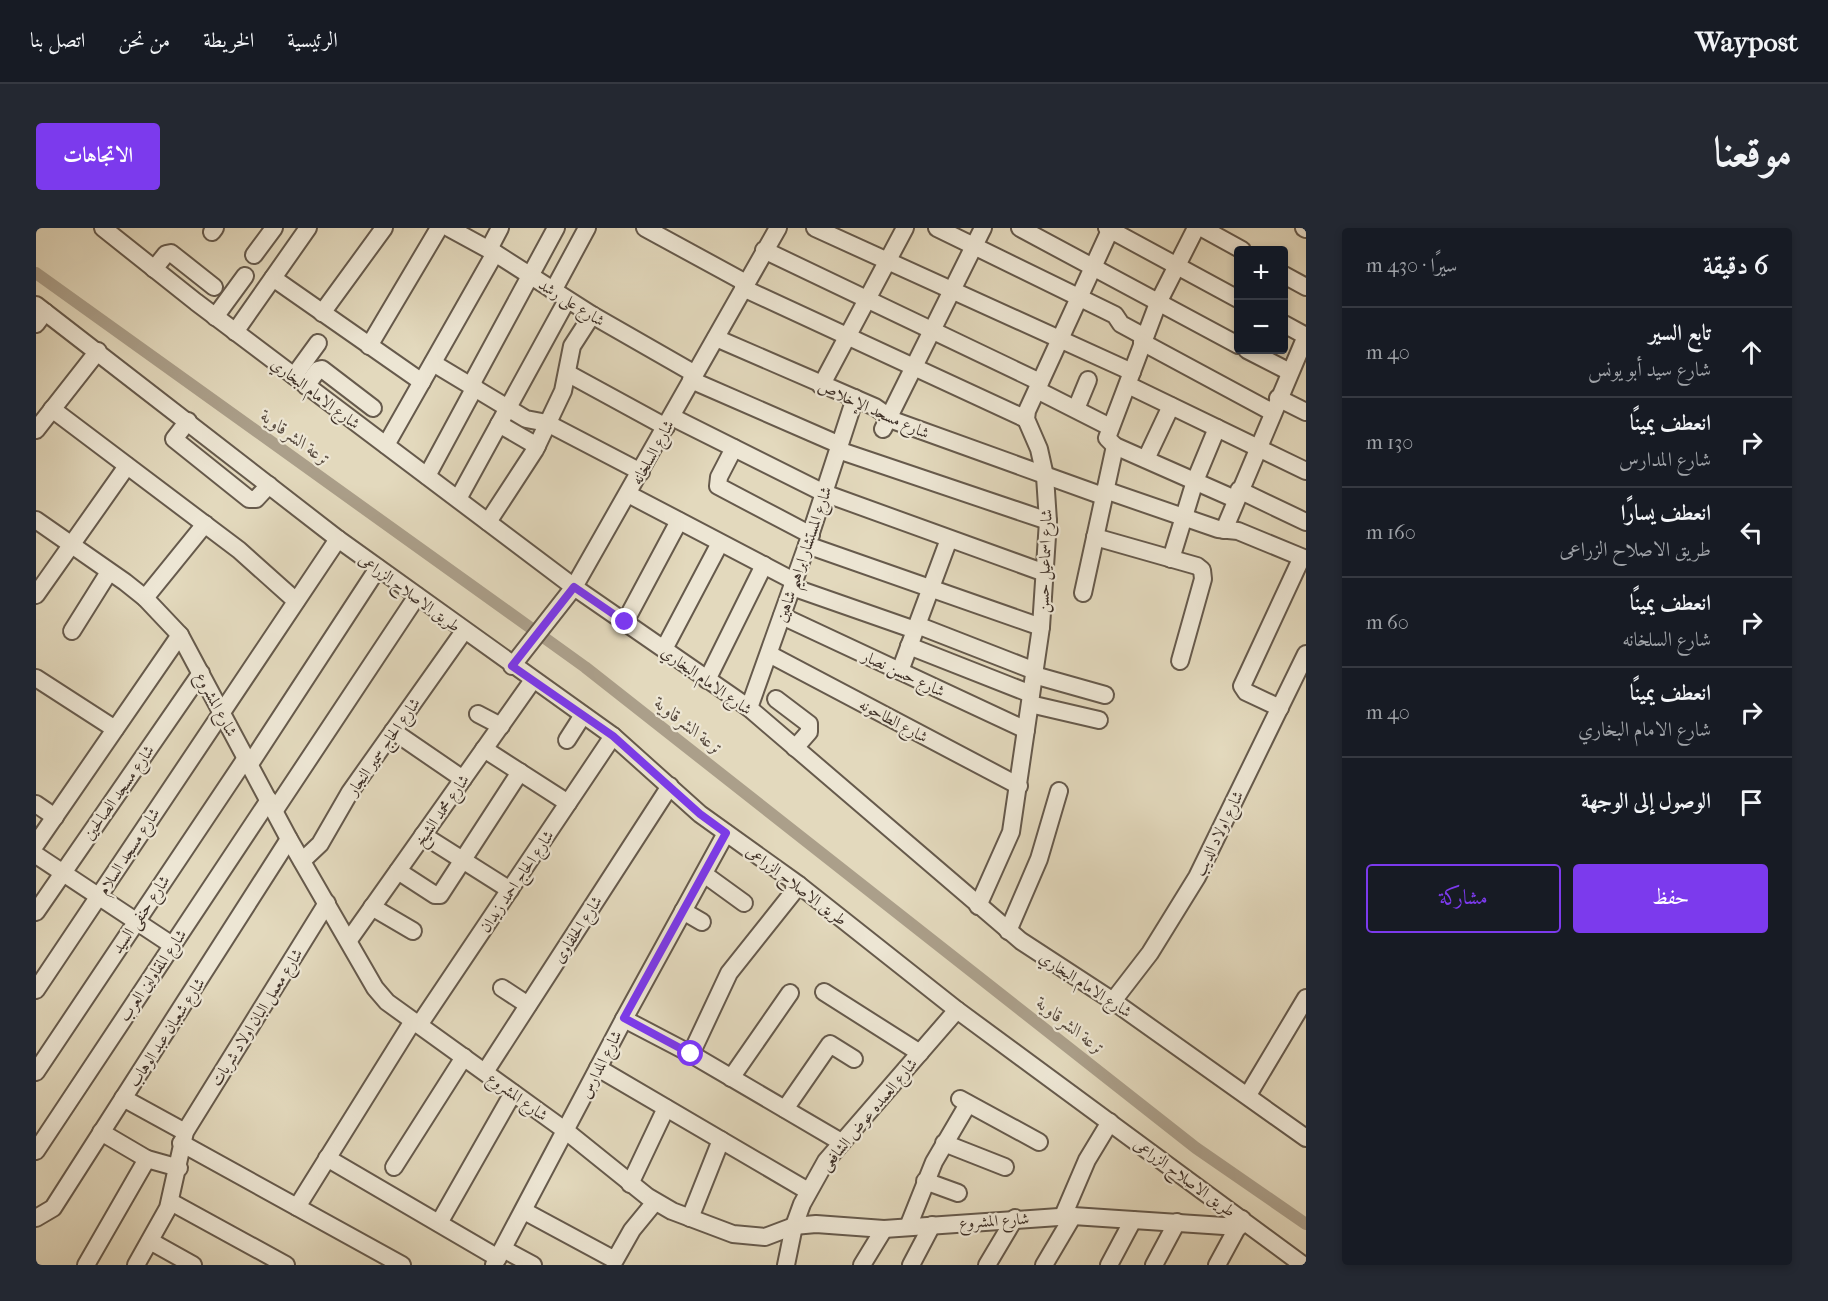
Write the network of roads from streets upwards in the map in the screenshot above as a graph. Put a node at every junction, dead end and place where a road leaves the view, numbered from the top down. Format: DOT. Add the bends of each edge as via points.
graph roads {
  1 [pos="103,228"];
  2 [pos="274,228"];
  3 [pos="308,228"];
  4 [pos="384,228"];
  5 [pos="439,228"];
  6 [pos="449,228"];
  7 [pos="500,228"];
  8 [pos="556,228"];
  9 [pos="587,228"];
  10 [pos="645,228"];
  11 [pos="778,228"];
  12 [pos="815,228"];
  13 [pos="905,228"];
  14 [pos="937,228"];
  15 [pos="984,228"];
  16 [pos="1020,228"];
  17 [pos="1109,228"];
  18 [pos="1195,228"];
  19 [pos="1202,228"];
  20 [pos="975,245"];
  21 [pos="1235,246"];
  22 [pos="764,250"];
  23 [pos="492,251"];
  24 [pos="254,255"];
  25 [pos="888,261"];
  26 [pos="1176,265"];
  27 [pos="1091,267"];
  28 [pos="154,269"];
  29 [pos="245,276"];
  30 [pos="530,276"];
  31 [pos="1288,276"];
  32 [pos="273,278"];
  33 [pos="745,285"];
  34 [pos="214,287"];
  35 [pos="1306,287"];
  36 [pos="952,290"];
  37 [pos="560,295"];
  38 [pos="1234,296"];
  39 [pos="1078,297"];
  40 [pos="867,299"];
  41 [pos="1158,303"];
  42 [pos="322,313"];
  43 [pos="39,314"];
  44 [pos="592,315"];
  45 [pos="215,317"];
  46 [pos="1288,327"];
  47 [pos="931,331"];
  48 [pos="235,332"];
  49 [pos="847,336"];
  50 [pos="716,338"];
  51 [pos="1059,339"];
  52 [pos="1143,340"];
  53 [pos="1305,341"];
  54 [pos="1234,342"];
  55 [pos="318,343"];
  56 [pos="369,346"];
  57 [pos="98,351"];
  58 [pos="1255,354"];
  59 [pos="433,363"];
  60 [pos="913,367"];
  61 [pos="1290,372"];
  62 [pos="567,373"];
  63 [pos="693,377"];
  64 [pos="1130,379"];
  65 [pos="1088,380"];
  66 [pos="300,381"];
  67 [pos="422,382"];
  68 [pos="473,386"];
  69 [pos="821,386"];
  70 [pos="1038,386"];
  71 [pos="855,398"];
  72 [pos="1275,405"];
  73 [pos="1171,406"];
  74 [pos="374,408"];
  75 [pos="508,408"];
  76 [pos="52,409"];
  77 [pos="1076,410"];
  78 [pos="1306,412"];
  79 [pos="1026,419"];
  80 [pos="188,421"];
  81 [pos="669,422"];
  82 [pos="548,423"];
  83 [pos="499,424"];
  84 [pos="886,424"];
  85 [pos="1217,428"];
  86 [pos="36,430"];
  87 [pos="1111,437"];
  88 [pos="386,445"];
  89 [pos="537,446"];
  90 [pos="839,447"];
  91 [pos="1257,447"];
  92 [pos="734,448"];
  93 [pos="1146,459"];
  94 [pos="127,466"];
  95 [pos="1306,471"];
  96 [pos="641,472"];
  97 [pos="427,476"];
  98 [pos="1045,476"];
  99 [pos="1195,481"];
  100 [pos="269,485"];
  101 [pos="824,493"];
  102 [pos="1104,493"];
  103 [pos="628,494"];
  104 [pos="1237,494"];
  105 [pos="458,500"];
  106 [pos="1184,518"];
  107 [pos="36,520"];
  108 [pos="678,521"];
  109 [pos="1048,521"];
  110 [pos="488,522"];
  111 [pos="1306,522"];
  112 [pos="205,524"];
  113 [pos="1224,530"];
  114 [pos="1095,537"];
  115 [pos="338,539"];
  116 [pos="949,539"];
  117 [pos="809,540"];
  118 [pos="720,543"];
  119 [pos="70,545"];
  120 [pos="1171,559"];
  121 [pos="1304,559"];
  122 [pos="764,565"];
  123 [pos="378,568"];
  124 [pos="109,572"];
  125 [pos="1045,573"];
  126 [pos="793,584"];
  127 [pos="574,587"];
  128 [pos="931,587"];
  129 [pos="1083,593"];
  130 [pos="36,595"];
  131 [pos="417,596"];
  132 [pos="145,598"];
  133 [pos="296,601"];
  134 [pos="782,616"];
  135 [pos="625,622"];
  136 [pos="916,627"];
  137 [pos="1041,627"];
  138 [pos="72,631"];
  139 [pos="464,631"];
  140 [pos="180,635"];
  141 [pos="909,646"];
  142 [pos="664,649"];
  143 [pos="769,654"];
  144 [pos="1306,654"];
  145 [pos="1180,661"];
  146 [pos="512,666"];
  147 [pos="900,671"];
  148 [pos="201,673"];
  149 [pos="1034,673"];
  150 [pos="36,678"];
  151 [pos="533,680"];
  152 [pos="707,680"];
  153 [pos="1105,695"];
  154 [pos="776,699"];
  155 [pos="1030,699"];
  156 [pos="749,708"];
  157 [pos="1280,708"];
  158 [pos="220,712"];
  159 [pos="478,714"];
  160 [pos="583,715"];
  161 [pos="1100,720"];
  162 [pos="501,726"];
  163 [pos="115,729"];
  164 [pos="1026,730"];
  165 [pos="393,731"];
  166 [pos="613,736"];
  167 [pos="567,740"];
  168 [pos="795,748"];
  169 [pos="484,749"];
  170 [pos="248,761"];
  171 [pos="520,772"];
  172 [pos="462,779"];
  173 [pos="670,786"];
  174 [pos="1019,786"];
  175 [pos="1059,791"];
  176 [pos="568,803"];
  177 [pos="36,804"];
  178 [pos="272,805"];
  179 [pos="55,817"];
  180 [pos="726,833"];
  181 [pos="423,835"];
  182 [pos="289,839"];
  183 [pos="36,844"];
  184 [pos="36,855"];
  185 [pos="302,861"];
  186 [pos="463,861"];
  187 [pos="398,871"];
  188 [pos="62,872"];
  189 [pos="704,874"];
  190 [pos="799,885"];
  191 [pos="510,890"];
  192 [pos="98,897"];
  193 [pos="327,903"];
  194 [pos="744,903"];
  195 [pos="978,906"];
  196 [pos="372,907"];
  197 [pos="683,910"];
  198 [pos="36,912"];
  199 [pos="134,922"];
  200 [pos="702,922"];
  201 [pos="1008,931"];
  202 [pos="413,932"];
  203 [pos="349,940"];
  204 [pos="172,945"];
  205 [pos="502,988"];
  206 [pos="36,990"];
  207 [pos="824,992"];
  208 [pos="790,993"];
  209 [pos="1306,998"];
  210 [pos="1113,1001"];
  211 [pos="528,1005"];
  212 [pos="957,1010"];
  213 [pos="624,1018"];
  214 [pos="416,1023"];
  215 [pos="920,1053"];
  216 [pos="691,1054"];
  217 [pos="464,1057"];
  218 [pos="854,1059"];
  219 [pos="598,1068"];
  220 [pos="36,1072"];
  221 [pos="484,1072"];
  222 [pos="732,1078"];
  223 [pos="513,1094"];
  224 [pos="1248,1095"];
  225 [pos="123,1098"];
  226 [pos="666,1108"];
  227 [pos="785,1109"];
  228 [pos="1110,1122"];
  229 [pos="566,1131"];
  230 [pos="101,1132"];
  231 [pos="183,1138"];
  232 [pos="1306,1138"];
  233 [pos="721,1140"];
  234 [pos="841,1142"];
  235 [pos="1039,1142"];
  236 [pos="944,1143"];
  237 [pos="36,1151"];
  238 [pos="327,1158"];
  239 [pos="147,1159"];
  240 [pos="394,1167"];
  241 [pos="1005,1167"];
  242 [pos="179,1168"];
  243 [pos="925,1181"];
  244 [pos="630,1184"];
  245 [pos="808,1191"];
  246 [pos="958,1193"];
  247 [pos="171,1202"];
  248 [pos="655,1202"];
  249 [pos="297,1207"];
  250 [pos="524,1210"];
  251 [pos="1068,1216"];
  252 [pos="36,1218"];
  253 [pos="690,1218"];
  254 [pos="1015,1218"];
  255 [pos="1133,1220"];
  256 [pos="1178,1222"];
  257 [pos="439,1223"];
  258 [pos="1241,1223"];
  259 [pos="932,1225"];
  260 [pos="794,1226"];
  261 [pos="908,1227"];
  262 [pos="884,1229"];
  263 [pos="150,1241"];
  264 [pos="498,1258"];
  265 [pos="86,1265"];
  266 [pos="136,1265"];
  267 [pos="193,1265"];
  268 [pos="286,1265"];
  269 [pos="402,1265"];
  270 [pos="533,1265"];
  271 [pos="786,1265"];
  272 [pos="862,1265"];
  273 [pos="911,1265"];
  274 [pos="987,1265"];
  275 [pos="1044,1265"];
  276 [pos="1109,1265"];
  277 [pos="1154,1265"];
  278 [pos="1216,1265"];
  279 [pos="1304,1265"];
  1 -- 28 [label="street, شارع الامام البخاري"];
  2 -- 24 [label="street"];
  3 -- 32 [label="street"];
  4 -- 42 [label="street"];
  5 -- 56 [label="street"];
  6 -- 23 [label="street, شارع على رشد"];
  7 -- 23 [label="street"];
  8 -- 30 [label="street"];
  9 -- 37 [label="street"];
  10 -- 33 [label="street"];
  11 -- 22 [label="street, شارع السلخانه"];
  12 -- 25 [label="street"];
  13 -- 25 [label="street"];
  14 -- 20 [label="street"];
  15 -- 20 [label="street"];
  16 -- 27 [label="street"];
  17 -- 26 [label="street"];
  17 -- 27 [label="street"];
  18 -- 26 [label="street"];
  19 -- 21 [label="street"];
  20 -- 36 [label="street"];
  20 -- 39 [label="street"];
  22 -- 33 [label="street, شارع السلخانه"];
  22 -- 40 [label="street"];
  23 -- 30 [label="street, شارع على رشد"];
  23 -- 59 [label="street"];
  25 -- 36 [label="street"];
  25 -- 40 [label="street"];
  26 -- 38 [label="street"];
  26 -- 41 [label="street"];
  27 -- 39 [label="street"];
  27 -- 41 [label="street"];
  28 -- 34 [label="street" via="171,253"];
  28 -- 45 [label="street, شارع الامام البخاري"];
  29 -- 45 [label="street"];
  30 -- 37 [label="street, شارع على رشد"];
  30 -- 68 [label="street"];
  31 -- 35 [label="street"];
  32 -- 42 [label="street"];
  32 -- 48 [label="street"];
  33 -- 49 [label="street"];
  33 -- 50 [label="street, شارع السلخانه"];
  36 -- 47 [label="street"];
  36 -- 51 [label="street"];
  37 -- 44 [label="street, شارع على رشد"];
  37 -- 75 [label="street"];
  39 -- 51 [label="street"];
  39 -- 52 [label="street" via="1115,315"];
  40 -- 47 [label="street"];
  40 -- 49 [label="street"];
  41 -- 52 [label="street"];
  41 -- 54 [label="street"];
  42 -- 56 [label="street"];
  43 -- 57 [label="street, طريق الاصلاح الزراعى"];
  44 -- 62 [label="street" via="572,346"];
  44 -- 63 [label="street, شارع على رشد"];
  45 -- 48 [label="street, شارع الامام البخاري"];
  46 -- 53 [label="street"];
  47 -- 60 [label="street"];
  47 -- 70 [label="street"];
  48 -- 66 [label="street, شارع الامام البخاري"];
  49 -- 60 [label="street"];
  49 -- 69 [label="street"];
  50 -- 63 [label="street, شارع السلخانه"];
  50 -- 69 [label="street, شارع مسجد الإخلاص"];
  51 -- 64 [label="street"];
  51 -- 70 [label="street"];
  52 -- 64 [label="street"];
  52 -- 72 [label="street"];
  53 -- 61 [label="street"];
  55 -- 66 [label="street"];
  56 -- 67 [label="street"];
  57 -- 76 [label="street"];
  57 -- 80 [label="street, طريق الاصلاح الزراعى"];
  58 -- 61 [label="street"];
  59 -- 67 [label="street"];
  59 -- 68 [label="street"];
  60 -- 79 [label="street"];
  60 -- 84 [label="street"];
  61 -- 72 [label="street"];
  62 -- 81 [label="street"];
  62 -- 82 [label="street"];
  63 -- 81 [label="street, شارع السلخانه"];
  63 -- 90 [label="street, شارع على رشد"];
  64 -- 73 [label="street"];
  64 -- 87 [label="street"];
  65 -- 77 [label="street"];
  66 -- 74 [label="street" via="322,369"];
  66 -- 88 [label="street, شارع الامام البخاري"];
  67 -- 88 [label="street"];
  68 -- 75 [label="street"];
  68 -- 97 [label="street"];
  69 -- 71 [label="street, شارع مسجد الإخلاص"];
  70 -- 77 [label="street"];
  70 -- 79 [label="street"];
  71 -- 84 [label="street, شارع مسجد الإخلاص" via="875,407"];
  71 -- 90 [label="street, شارع المستشار ابراهيم شاهين"];
  72 -- 78 [label="street"];
  72 -- 91 [label="street"];
  73 -- 85 [label="street"];
  73 -- 93 [label="street"];
  75 -- 82 [label="street" via="526,419"];
  75 -- 83 [label="street"];
  76 -- 86 [label="street"];
  76 -- 94 [label="street"];
  77 -- 87 [label="street"];
  79 -- 98 [label="street, شارع اسماعيل حسن"];
  80 -- 100 [label="street, طريق الاصلاح الزراعى"];
  80 -- 100 [label="street" via="174,439 249,499 254,500"];
  81 -- 92 [label="street"];
  81 -- 96 [label="street, شارع السلخانه"];
  82 -- 89 [label="street"];
  82 -- 96 [label="street"];
  83 -- 89 [label="street"];
  83 -- 105 [label="street"];
  84 -- 98 [label="street, شارع مسجد الإخلاص"];
  85 -- 91 [label="street"];
  85 -- 99 [label="street"];
  87 -- 93 [label="street"];
  87 -- 102 [label="street"];
  88 -- 97 [label="street, شارع الامام البخاري"];
  89 -- 110 [label="street"];
  90 -- 101 [label="street, شارع المستشار ابراهيم شاهين"];
  90 -- 109 [label="street, شارع على رشد"];
  91 -- 95 [label="street"];
  91 -- 104 [label="street"];
  92 -- 101 [label="street"];
  92 -- 117 [label="street" via="718,486"];
  93 -- 99 [label="street"];
  94 -- 112 [label="street"];
  94 -- 119 [label="street"];
  96 -- 103 [label="street, شارع السلخانه"];
  97 -- 105 [label="street, شارع الامام البخاري"];
  98 -- 102 [label="street, شارع مسجد الإخلاص"];
  98 -- 109 [label="street, شارع اسماعيل حسن"];
  99 -- 104 [label="street"];
  99 -- 106 [label="street"];
  100 -- 115 [label="street, طريق الاصلاح الزراعى"];
  101 -- 116 [label="street"];
  101 -- 117 [label="street, شارع المستشار ابراهيم شاهين"];
  102 -- 106 [label="street"];
  102 -- 114 [label="street"];
  103 -- 108 [label="street"];
  103 -- 127 [label="street, شارع السلخانه"];
  104 -- 111 [label="street"];
  104 -- 113 [label="street"];
  105 -- 110 [label="street, شارع الامام البخاري"];
  106 -- 113 [label="street"];
  106 -- 120 [label="street"];
  107 -- 119 [label="street, شارع المشروع"];
  108 -- 118 [label="street"];
  108 -- 135 [label="street"];
  109 -- 125 [label="street, شارع اسماعيل حسن"];
  110 -- 127 [label="street, شارع الامام البخاري"];
  112 -- 132 [label="street"];
  112 -- 133 [label="street"];
  113 -- 121 [label="street" via="1238,531"];
  114 -- 120 [label="street"];
  114 -- 129 [label="street"];
  115 -- 123 [label="street, طريق الاصلاح الزراعى"];
  115 -- 133 [label="street, شارع مسجد السلام"];
  116 -- 125 [label="street"];
  116 -- 128 [label="street"];
  117 -- 126 [label="street, شارع المستشار ابراهيم شاهين"];
  117 -- 128 [label="street"];
  118 -- 122 [label="street"];
  118 -- 142 [label="street"];
  119 -- 124 [label="street, شارع المشروع"];
  119 -- 130 [label="street"];
  120 -- 145 [label="street" via="1197,566 1203,579"];
  121 -- 157 [label="street" via="1242,686 1246,692"];
  122 -- 126 [label="street"];
  122 -- 152 [label="street"];
  123 -- 131 [label="street, طريق الاصلاح الزراعى"];
  123 -- 170 [label="street, شارع حنفى السيد"];
  124 -- 132 [label="street, شارع المشروع"];
  124 -- 138 [label="street"];
  125 -- 137 [label="street, شارع اسماعيل حسن"];
  126 -- 134 [label="street, شارع المستشار ابراهيم شاهين"];
  126 -- 136 [label="street"];
  127 -- 135 [label="street, شارع الامام البخاري"];
  127 -- 146 [label="street, شارع السلخانه"];
  128 -- 136 [label="street"];
  128 -- 137 [label="street"];
  131 -- 139 [label="street, طريق الاصلاح الزراعى"];
  131 -- 178 [label="street, شارع المقاولين العرب"];
  132 -- 140 [label="street, شارع المشروع"];
  133 -- 158 [label="street, شارع مسجد السلام"];
  134 -- 143 [label="street, شارع المستشار ابراهيم شاهين"];
  134 -- 147 [label="street, شارع حسن نصار"];
  135 -- 142 [label="street, شارع الامام البخاري"];
  136 -- 141 [label="street"];
  136 -- 149 [label="street"];
  137 -- 149 [label="street, شارع اسماعيل حسن"];
  139 -- 146 [label="street, طريق الاصلاح الزراعى"];
  139 -- 165 [label="street, شارع الحاج سمير النجار"];
  140 -- 148 [label="street, شارع المشروع"];
  140 -- 163 [label="street"];
  141 -- 147 [label="street"];
  141 -- 155 [label="street"];
  142 -- 152 [label="street, شارع الامام البخاري"];
  143 -- 156 [label="street, شارع المستشار ابراهيم شاهين"];
  143 -- 174 [label="street, شارع الطاحونه"];
  144 -- 157 [label="street, شارع اولاد الديب"];
  146 -- 151 [label="street, طريق الاصلاح الزراعى"];
  147 -- 164 [label="street, شارع حسن نصار"];
  148 -- 158 [label="street, شارع المشروع"];
  148 -- 188 [label="street, شارع مسجد الصالحين"];
  149 -- 153 [label="street"];
  149 -- 155 [label="street, شارع اسماعيل حسن"];
  150 -- 163 [label="street"];
  151 -- 160 [label="street, طريق الاصلاح الزراعى"];
  151 -- 162 [label="street, شارع محمد الشيخ"];
  152 -- 156 [label="street, شارع الامام البخاري"];
  154 -- 168 [label="street" via="809,724 809,732"];
  155 -- 161 [label="street"];
  155 -- 164 [label="street, شارع اسماعيل حسن"];
  156 -- 168 [label="street, شارع الامام البخاري"];
  157 -- 210 [label="street, شارع اولاد الديب" via="1194,883 1145,962"];
  158 -- 170 [label="street, شارع المشروع"];
  158 -- 192 [label="street, شارع مسجد السلام"];
  159 -- 162 [label="street"];
  160 -- 166 [label="street, طريق الاصلاح الزراعى"];
  160 -- 167 [label="street"];
  162 -- 169 [label="street, شارع محمد الشيخ"];
  163 -- 179 [label="street"];
  164 -- 174 [label="street, شارع اسماعيل حسن"];
  165 -- 172 [label="street"];
  165 -- 185 [label="street, شارع الحاج سمير النجار" via="350,792 320,844"];
  166 -- 173 [label="street, طريق الاصلاح الزراعى"];
  166 -- 176 [label="street, شارع الحاج احمد زيدان"];
  168 -- 195 [label="street, شارع الامام البخاري"];
  169 -- 171 [label="street"];
  169 -- 172 [label="street, شارع محمد الشيخ"];
  170 -- 178 [label="street, شارع المشروع"];
  170 -- 199 [label="street, شارع حنفى السيد"];
  171 -- 176 [label="street"];
  171 -- 186 [label="street"];
  172 -- 181 [label="street, شارع محمد الشيخ"];
  173 -- 180 [label="street, طريق الاصلاح الزراعى"];
  173 -- 211 [label="street, شارع الحلفاوى"];
  174 -- 195 [label="street, شارع اسماعيل حسن" via="1009,841"];
  175 -- 201 [label="street" via="1040,859"];
  176 -- 191 [label="street, شارع الحاج احمد زيدان"];
  177 -- 179 [label="street"];
  178 -- 182 [label="street, شارع المشروع"];
  178 -- 204 [label="street, شارع المقاولين العرب"];
  179 -- 183 [label="street"];
  180 -- 189 [label="street, شارع المدارس"];
  180 -- 190 [label="street, طريق الاصلاح الزراعى"];
  181 -- 186 [label="street"];
  181 -- 187 [label="street, شارع محمد الشيخ"];
  182 -- 185 [label="street, شارع المشروع"];
  182 -- 225 [label="street, شارع شعبان عبد الوهاب"];
  184 -- 188 [label="street"];
  185 -- 193 [label="street, شارع المشروع"];
  186 -- 187 [label="street" via="438,896"];
  186 -- 191 [label="street"];
  187 -- 196 [label="street, شارع محمد الشيخ"];
  188 -- 192 [label="street"];
  188 -- 198 [label="street, شارع مسجد الصالحين"];
  189 -- 194 [label="street"];
  189 -- 197 [label="street, شارع المدارس"];
  190 -- 212 [label="street, طريق الاصلاح الزراعى"];
  190 -- 216 [label="street" via="729,974"];
  191 -- 214 [label="street, شارع الحاج احمد زيدان"];
  192 -- 199 [label="street"];
  192 -- 206 [label="street, شارع مسجد السلام"];
  193 -- 203 [label="street, شارع المشروع"];
  193 -- 231 [label="street, شارع معمل البان اولاد شربات"];
  195 -- 201 [label="street, شارع الامام البخاري"];
  196 -- 202 [label="street"];
  196 -- 203 [label="street, شارع محمد الشيخ"];
  197 -- 200 [label="street"];
  197 -- 213 [label="street, شارع المدارس"];
  199 -- 204 [label="street"];
  199 -- 220 [label="street, شارع حنفى السيد"];
  201 -- 210 [label="street, شارع الامام البخاري"];
  203 -- 214 [label="street, شارع المشروع" via="375,988"];
  204 -- 237 [label="street, شارع المقاولين العرب"];
  205 -- 211 [label="street"];
  207 -- 215 [label="street"];
  208 -- 222 [label="street"];
  209 -- 224 [label="street"];
  210 -- 224 [label="street, شارع الامام البخاري"];
  211 -- 221 [label="street, شارع الحلفاوى"];
  212 -- 215 [label="street, شارع العمده عوض الشافعى"];
  212 -- 228 [label="street, طريق الاصلاح الزراعى"];
  213 -- 216 [label="street"];
  213 -- 219 [label="street, شارع المدارس"];
  214 -- 217 [label="street, شارع المشروع"];
  214 -- 238 [label="street, شارع الحاج احمد زيدان"];
  215 -- 234 [label="street, شارع العمده عوض الشافعى"];
  216 -- 222 [label="street"];
  217 -- 221 [label="street, شارع المشروع"];
  217 -- 240 [label="street"];
  218 -- 227 [label="street" via="830,1044"];
  219 -- 226 [label="street"];
  219 -- 229 [label="street, شارع المدارس"];
  221 -- 223 [label="street, شارع المشروع"];
  222 -- 227 [label="street"];
  223 -- 229 [label="street, شارع المشروع"];
  223 -- 257 [label="street"];
  224 -- 232 [label="street, شارع الامام البخاري"];
  225 -- 230 [label="street, شارع شعبان عبد الوهاب"];
  225 -- 231 [label="street"];
  226 -- 233 [label="street"];
  226 -- 244 [label="street"];
  227 -- 234 [label="street"];
  228 -- 251 [label="street" via="1087,1160"];
  228 -- 258 [label="street, طريق الاصلاح الزراعى"];
  229 -- 244 [label="street, شارع المشروع"];
  229 -- 250 [label="street, شارع المدارس"];
  230 -- 239 [label="street"];
  230 -- 252 [label="street, شارع شعبان عبد الوهاب" via="52,1208"];
  231 -- 242 [label="street"];
  231 -- 249 [label="street"];
  233 -- 245 [label="street"];
  233 -- 253 [label="street"];
  234 -- 245 [label="street, شارع العمده عوض الشافعى"];
  235 -- 236 [label="street" via="964,1101"];
  236 -- 241 [label="street"];
  236 -- 243 [label="street"];
  238 -- 249 [label="street, شارع الحاج احمد زيدان"];
  238 -- 257 [label="street"];
  239 -- 242 [label="street"];
  239 -- 265 [label="street"];
  242 -- 247 [label="street"];
  243 -- 246 [label="street"];
  243 -- 261 [label="street"];
  244 -- 248 [label="street, شارع المشروع"];
  245 -- 260 [label="street, شارع العمده عوض الشافعى"];
  247 -- 263 [label="street"];
  247 -- 268 [label="street"];
  248 -- 250 [label="street" via="632,1230 615,1260"];
  248 -- 253 [label="street, شارع المشروع"];
  249 -- 269 [label="street"];
  250 -- 264 [label="street, شارع المدارس"];
  251 -- 254 [label="street, شارع المشروع"];
  251 -- 255 [label="street, شارع المشروع"];
  251 -- 275 [label="street"];
  253 -- 260 [label="street, شارع المشروع" via="744,1237 765,1237"];
  254 -- 259 [label="street, شارع المشروع"];
  254 -- 274 [label="street"];
  255 -- 256 [label="street, شارع المشروع"];
  255 -- 276 [label="street"];
  256 -- 258 [label="street, شارع المشروع"];
  256 -- 277 [label="street"];
  257 -- 264 [label="street"];
  258 -- 278 [label="street"];
  258 -- 279 [label="street, طريق الاصلاح الزراعى"];
  259 -- 261 [label="street, شارع المشروع"];
  259 -- 273 [label="street"];
  260 -- 262 [label="street, شارع المشروع"];
  260 -- 271 [label="street, شارع العمده عوض الشافعى"];
  261 -- 262 [label="street, شارع المشروع"];
  262 -- 272 [label="street"];
  263 -- 266 [label="street"];
  263 -- 267 [label="street"];
  264 -- 270 [label="street"];
}
